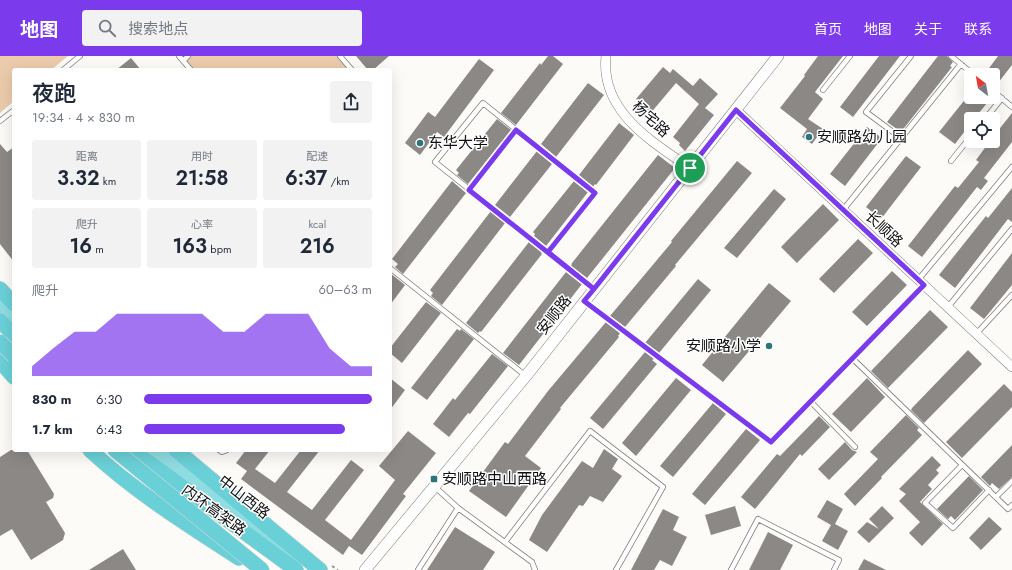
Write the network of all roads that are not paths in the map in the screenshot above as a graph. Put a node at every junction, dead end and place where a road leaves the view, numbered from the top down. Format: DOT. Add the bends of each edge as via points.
graph roads {
  1 [pos="80,56"];
  2 [pos="179,56"];
  3 [pos="188,56"];
  4 [pos="340,56"];
  5 [pos="606,56"];
  6 [pos="778,56"];
  7 [pos="850,56"];
  8 [pos="910,56"];
  9 [pos="951,56"];
  10 [pos="183,61"];
  11 [pos="961,64"];
  12 [pos="65,68"];
  13 [pos="189,68"];
  14 [pos="350,68"];
  15 [pos="966,68"];
  16 [pos="823,90"];
  17 [pos="1002,98"];
  18 [pos="1012,107"];
  19 [pos="736,110"];
  20 [pos="12,112"];
  21 [pos="991,112"];
  22 [pos="0,121"];
  23 [pos="516,130"];
  24 [pos="901,138"];
  25 [pos="964,145"];
  26 [pos="951,161"];
  27 [pos="1012,167"];
  28 [pos="690,168"];
  29 [pos="469,190"];
  30 [pos="843,210"];
  31 [pos="1012,229"];
  32 [pos="548,252"];
  33 [pos="392,270"];
  34 [pos="921,283"];
  35 [pos="0,289"];
  36 [pos="594,289"];
  37 [pos="1012,295"];
  38 [pos="584,301"];
  39 [pos="12,302"];
  40 [pos="0,304"];
  41 [pos="948,307"];
  42 [pos="12,318"];
  43 [pos="0,321"];
  44 [pos="12,333"];
  45 [pos="976,334"];
  46 [pos="0,337"];
  47 [pos="8,353"];
  48 [pos="852,358"];
  49 [pos="1012,367"];
  50 [pos="12,369"];
  51 [pos="526,376"];
  52 [pos="810,401"];
  53 [pos="855,447"];
  54 [pos="92,452"];
  55 [pos="117,452"];
  56 [pos="135,452"];
  57 [pos="159,452"];
  58 [pos="178,452"];
  59 [pos="962,465"];
  60 [pos="1012,481"];
  61 [pos="435,487"];
  62 [pos="990,490"];
  63 [pos="996,497"];
  64 [pos="1012,505"];
  65 [pos="458,508"];
  66 [pos="505,542"];
  67 [pos="258,570"];
  68 [pos="262,570"];
  69 [pos="296,570"];
  70 [pos="312,570"];
  71 [pos="320,570"];
  72 [pos="365,570"];
  73 [pos="418,570"];
  74 [pos="535,570"];
  75 [pos="616,570"];
  76 [pos="731,570"];
  77 [pos="834,570"];
  1 -- 12 [label="lane"];
  2 -- 10 [label="lane"];
  3 -- 10 [label="lane"];
  4 -- 14 [label="lane"];
  5 -- 28 [label="street, 杨宅路" via="605,66 610,91 627,119"];
  6 -- 19 [label="street, 安顺路"];
  7 -- 16 [label="lane"];
  8 -- 24 [label="lane" via="866,112"];
  9 -- 11 [label="lane"];
  10 -- 13 [label="lane"];
  11 -- 15 [label="lane"];
  11 -- 24 [label="lane"];
  17 -- 18 [label="lane"];
  17 -- 21 [label="lane"];
  19 -- 28 [label="street, 安顺路"];
  19 -- 30 [label="street, 长顺路"];
  20 -- 22 [label="lane"];
  23 -- 29 [label="lane"];
  23 -- 29 [label="lane" via="483,103 435,162"];
  23 -- 32 [label="lane" via="595,193"];
  24 -- 30 [label="lane"];
  25 -- 26 [label="lane"];
  27 -- 34 [label="lane"];
  28 -- 36 [label="street, 安顺路"];
  29 -- 32 [label="lane"];
  30 -- 34 [label="street, 长顺路"];
  31 -- 41 [label="lane"];
  32 -- 36 [label="lane"];
  33 -- 51 [label="lane"];
  34 -- 41 [label="street, 长顺路"];
  34 -- 48 [label="lane"];
  35 -- 39 [label="highway"];
  36 -- 38 [label="street, 安顺路"];
  37 -- 45 [label="lane"];
  38 -- 51 [label="street, 安顺路"];
  38 -- 52 [label="lane" via="771,442"];
  40 -- 42 [label="main road"];
  41 -- 45 [label="street, 长顺路"];
  43 -- 44 [label="highway"];
  45 -- 49 [label="street, 长顺路"];
  46 -- 47 [label="main road"];
  47 -- 50 [label="highway"];
  48 -- 52 [label="lane"];
  48 -- 59 [label="lane"];
  51 -- 61 [label="street, 安顺路"];
  52 -- 53 [label="lane"];
  54 -- 67 [label="highway" via="167,512"];
  55 -- 68 [label="highway, 内环高架路, bridge"];
  56 -- 69 [label="highway, 内环高架路"];
  57 -- 70 [label="main road, 中山西路"];
  58 -- 71 [label="highway"];
  59 -- 62 [label="lane"];
  59 -- 62 [label="lane" via="925,503 953,528"];
  60 -- 63 [label="lane"];
  61 -- 65 [label="lane"];
  61 -- 72 [label="street, 安顺路"];
  62 -- 63 [label="lane"];
  63 -- 64 [label="lane" via="1008,509"];
  65 -- 66 [label="lane"];
  65 -- 73 [label="lane"];
  66 -- 74 [label="lane" via="532,562"];
  66 -- 75 [label="lane" via="590,431 663,487"];
  76 -- 77 [label="lane" via="758,518 839,560"];
}
